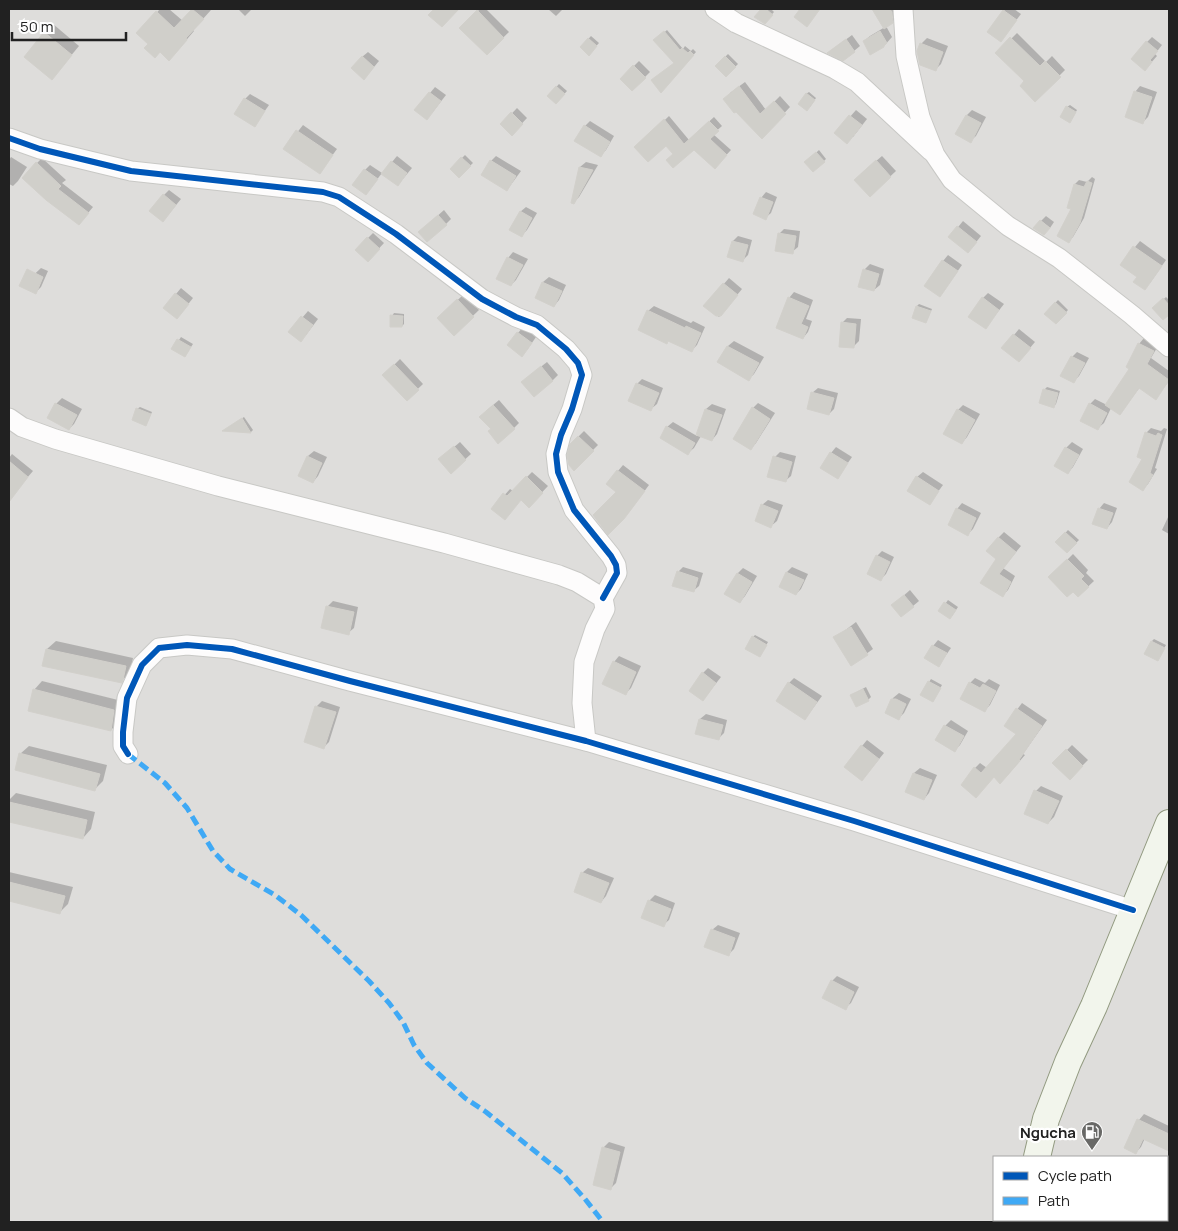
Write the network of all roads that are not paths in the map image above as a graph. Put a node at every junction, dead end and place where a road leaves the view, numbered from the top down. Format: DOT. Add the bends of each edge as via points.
graph roads {
  1 [pos="715,9"];
  2 [pos="903,9"];
  3 [pos="9,138"];
  4 [pos="935,155"];
  5 [pos="1169,347"];
  6 [pos="9,418"];
  7 [pos="603,598"];
  8 [pos="586,741"];
  9 [pos="128,754"];
  10 [pos="1169,823"];
  11 [pos="1133,910"];
  12 [pos="1037,1156"];
  1 -- 4 [label="street" via="736,23 857,82"];
  2 -- 4 [label="street" via="906,56 920,117"];
  3 -- 7 [label="street" via="130,172 323,192 339,197 396,234 482,299 544,330 566,349 578,363 582,374 556,454 558,472 574,510 616,565 617,573"];
  4 -- 5 [label="street" via="952,180 974,200 1059,258"];
  6 -- 7 [label="street" via="55,439 218,486 559,575"];
  7 -- 8 [label="street" via="605,609 584,662 582,703"];
  8 -- 9 [label="street" via="232,649 187,645 159,648 142,665 128,698 123,732 123,746"];
  8 -- 11 [label="street" via="854,821"];
  10 -- 11 [label="main road"];
  11 -- 12 [label="main road" via="1046,1119"];
}
